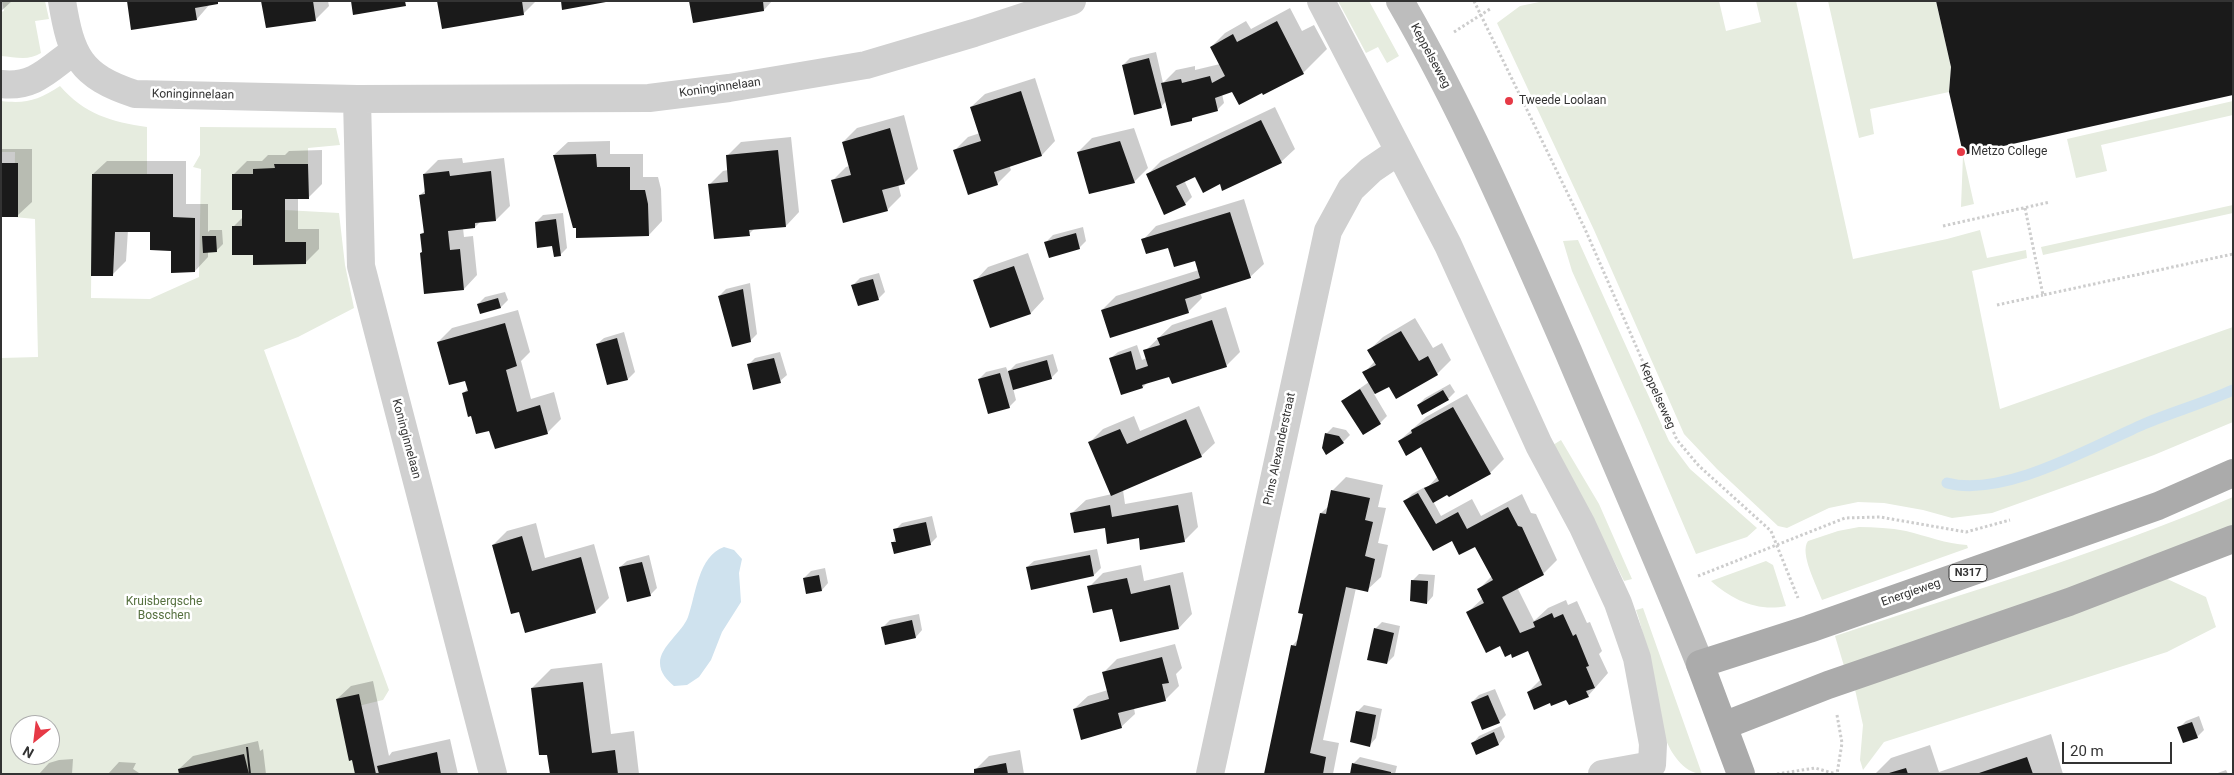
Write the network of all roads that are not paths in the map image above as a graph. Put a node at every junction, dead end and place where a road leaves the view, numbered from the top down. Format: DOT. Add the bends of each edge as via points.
graph roads {
  1 [pos="62,1"];
  2 [pos="1072,1"];
  3 [pos="1320,1"];
  4 [pos="1400,1"];
  5 [pos="74,51"];
  6 [pos="1,84"];
  7 [pos="357,100"];
  8 [pos="1399,151"];
  9 [pos="2233,473"];
  10 [pos="2233,540"];
  11 [pos="1700,664"];
  12 [pos="1724,726"];
  13 [pos="493,774"];
  14 [pos="1210,774"];
  15 [pos="1602,774"];
  16 [pos="1741,774"];
  1 -- 5 [label="street, Koninginnelaan"];
  2 -- 7 [label="street, Koninginnelaan" via="866,65 728,88 649,98"];
  3 -- 8 [label="street"];
  4 -- 11 [label="main road, Keppelseweg" via="1502,199"];
  5 -- 6 [label="street" via="29,83"];
  5 -- 7 [label="street, Koninginnelaan" via="88,71 110,86 135,94"];
  7 -- 13 [label="street, Koninginnelaan" via="361,266"];
  8 -- 14 [label="street, Prins Alexanderstraat" via="1351,189 1328,230"];
  8 -- 15 [label="street" via="1448,245 1540,445 1582,525 1618,603 1637,658 1653,744 1652,765"];
  9 -- 11 [label="main road, Energieweg / N317" via="2158,506"];
  10 -- 12 [label="main road" via="2069,602 1828,684"];
  11 -- 12 [label="main road, Keppelseweg"];
  12 -- 16 [label="main road, Keppelseweg"];
}
